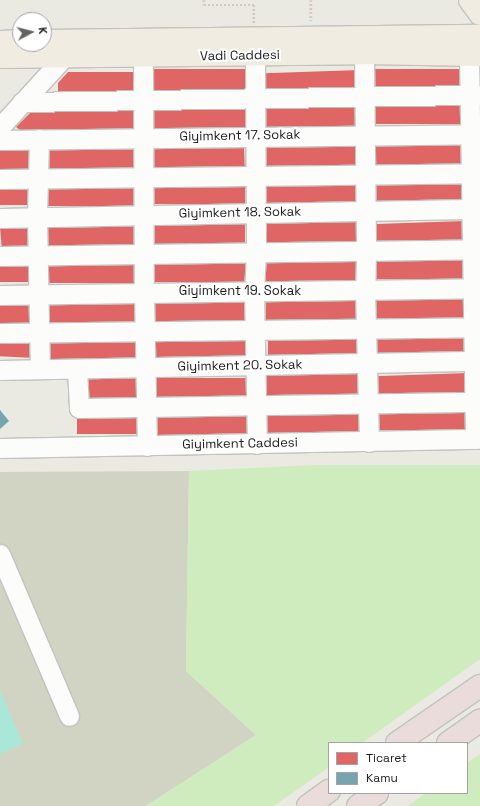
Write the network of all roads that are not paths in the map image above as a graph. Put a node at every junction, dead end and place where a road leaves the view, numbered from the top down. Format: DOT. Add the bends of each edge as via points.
graph roads {
  1 [pos="470,0"];
  2 [pos="480,14"];
  3 [pos="480,36"];
  4 [pos="12,41"];
  5 [pos="52,41"];
  6 [pos="0,42"];
  7 [pos="255,47"];
  8 [pos="364,54"];
  9 [pos="474,55"];
  10 [pos="0,57"];
  11 [pos="143,57"];
  12 [pos="63,58"];
  13 [pos="475,95"];
  14 [pos="364,96"];
  15 [pos="255,98"];
  16 [pos="144,100"];
  17 [pos="22,102"];
  18 [pos="0,127"];
  19 [pos="365,135"];
  20 [pos="476,135"];
  21 [pos="255,136"];
  22 [pos="144,138"];
  23 [pos="0,140"];
  24 [pos="39,140"];
  25 [pos="476,173"];
  26 [pos="365,175"];
  27 [pos="255,176"];
  28 [pos="38,178"];
  29 [pos="145,178"];
  30 [pos="0,179"];
  31 [pos="476,209"];
  32 [pos="366,211"];
  33 [pos="256,213"];
  34 [pos="145,215"];
  35 [pos="37,217"];
  36 [pos="0,218"];
  37 [pos="476,249"];
  38 [pos="366,251"];
  39 [pos="256,253"];
  40 [pos="145,254"];
  41 [pos="39,255"];
  42 [pos="0,256"];
  43 [pos="476,288"];
  44 [pos="364,290"];
  45 [pos="254,291"];
  46 [pos="144,292"];
  47 [pos="39,293"];
  48 [pos="0,295"];
  49 [pos="477,327"];
  50 [pos="367,328"];
  51 [pos="256,330"];
  52 [pos="146,331"];
  53 [pos="40,332"];
  54 [pos="0,333"];
  55 [pos="477,361"];
  56 [pos="368,363"];
  57 [pos="256,365"];
  58 [pos="147,367"];
  59 [pos="40,369"];
  60 [pos="77,369"];
  61 [pos="0,370"];
  62 [pos="477,402"];
  63 [pos="368,404"];
  64 [pos="257,405"];
  65 [pos="147,407"];
  66 [pos="369,442"];
  67 [pos="478,443"];
  68 [pos="257,444"];
  69 [pos="148,446"];
  70 [pos="0,448"];
  71 [pos="0,455"];
  72 [pos="0,554"];
  73 [pos="0,584"];
  74 [pos="7,602"];
  75 [pos="480,686"];
  76 [pos="69,716"];
  77 [pos="480,721"];
  78 [pos="398,742"];
  79 [pos="449,742"];
  80 [pos="328,792"];
  81 [pos="376,794"];
  82 [pos="308,806"];
  83 [pos="358,806"];
  1 -- 2 [label="main road"];
  3 -- 7 [label="main road, Vadi Caddesi" via="312,38"];
  4 -- 6 [label="main road"];
  5 -- 7 [label="main road, Vadi Caddesi"];
  7 -- 8 [label="main road, Vadi Caddesi"];
  7 -- 11 [label="main road, Vadi Caddesi"];
  7 -- 15 [label="street"];
  8 -- 9 [label="main road, Vadi Caddesi"];
  8 -- 14 [label="street"];
  9 -- 13 [label="street"];
  10 -- 12 [label="main road, Vadi Caddesi"];
  11 -- 12 [label="main road, Vadi Caddesi"];
  11 -- 16 [label="street"];
  12 -- 17 [label="street"];
  13 -- 14 [label="street"];
  13 -- 20 [label="street"];
  14 -- 15 [label="street"];
  14 -- 19 [label="street"];
  15 -- 16 [label="street"];
  15 -- 21 [label="street"];
  16 -- 17 [label="street"];
  16 -- 22 [label="street"];
  17 -- 18 [label="street"];
  19 -- 20 [label="street, Giyimkent 17. Sokak"];
  19 -- 21 [label="street, Giyimkent 17. Sokak"];
  19 -- 26 [label="street"];
  20 -- 25 [label="street"];
  21 -- 22 [label="street, Giyimkent 17. Sokak"];
  21 -- 27 [label="street"];
  22 -- 24 [label="street, Giyimkent 17. Sokak"];
  22 -- 29 [label="street"];
  23 -- 24 [label="street, Giyimkent 17. Sokak"];
  24 -- 28 [label="street"];
  25 -- 26 [label="street"];
  25 -- 31 [label="street"];
  26 -- 27 [label="street"];
  26 -- 32 [label="street"];
  27 -- 29 [label="street"];
  27 -- 33 [label="street"];
  28 -- 29 [label="street"];
  28 -- 30 [label="street"];
  28 -- 35 [label="street"];
  29 -- 34 [label="street"];
  31 -- 32 [label="street, Giyimkent 18. Sokak"];
  31 -- 37 [label="street"];
  32 -- 33 [label="street, Giyimkent 18. Sokak"];
  32 -- 38 [label="street"];
  33 -- 34 [label="street, Giyimkent 18. Sokak"];
  33 -- 39 [label="street"];
  34 -- 35 [label="street, Giyimkent 18. Sokak"];
  34 -- 40 [label="street"];
  35 -- 36 [label="street, Giyimkent 18. Sokak"];
  35 -- 41 [label="street"];
  37 -- 38 [label="street"];
  37 -- 43 [label="street"];
  38 -- 39 [label="street"];
  38 -- 44 [label="street"];
  39 -- 40 [label="street"];
  39 -- 45 [label="street"];
  40 -- 41 [label="street"];
  40 -- 46 [label="street"];
  41 -- 42 [label="street"];
  41 -- 47 [label="street"];
  43 -- 44 [label="street, Giyimkent 19. Sokak"];
  43 -- 49 [label="street"];
  44 -- 45 [label="street, Giyimkent 19. Sokak"];
  44 -- 50 [label="street"];
  45 -- 46 [label="street, Giyimkent 19. Sokak"];
  45 -- 51 [label="street"];
  46 -- 47 [label="street, Giyimkent 19. Sokak"];
  46 -- 52 [label="street"];
  47 -- 48 [label="street, Giyimkent 19. Sokak"];
  47 -- 53 [label="street"];
  49 -- 50 [label="street"];
  49 -- 55 [label="street"];
  50 -- 51 [label="street"];
  50 -- 56 [label="street"];
  51 -- 52 [label="street"];
  51 -- 57 [label="street"];
  52 -- 53 [label="street"];
  52 -- 58 [label="street"];
  53 -- 54 [label="street"];
  53 -- 59 [label="street"];
  55 -- 56 [label="street, Giyimkent 20. Sokak"];
  55 -- 62 [label="street"];
  56 -- 57 [label="street, Giyimkent 20. Sokak"];
  56 -- 63 [label="street"];
  57 -- 58 [label="street, Giyimkent 20. Sokak"];
  57 -- 64 [label="street"];
  58 -- 60 [label="street, Giyimkent 20. Sokak"];
  58 -- 65 [label="street"];
  59 -- 60 [label="street, Giyimkent 20. Sokak"];
  59 -- 61 [label="street, Giyimkent 20. Sokak"];
  60 -- 65 [label="street" via="78,408"];
  62 -- 63 [label="street"];
  62 -- 67 [label="street"];
  63 -- 64 [label="street"];
  63 -- 66 [label="street"];
  64 -- 65 [label="street"];
  64 -- 68 [label="street"];
  65 -- 69 [label="street"];
  66 -- 67 [label="street, Giyimkent Caddesi"];
  66 -- 68 [label="street, Giyimkent Caddesi"];
  67 -- 71 [label="street, Giyimkent Caddesi"];
  68 -- 69 [label="street, Giyimkent Caddesi"];
  69 -- 70 [label="street, Giyimkent Caddesi"];
  72 -- 76 [label="street"];
  73 -- 74 [label="street"];
  75 -- 78 [label="highway"];
  77 -- 79 [label="highway"];
  80 -- 82 [label="highway"];
  81 -- 83 [label="highway"];
}
